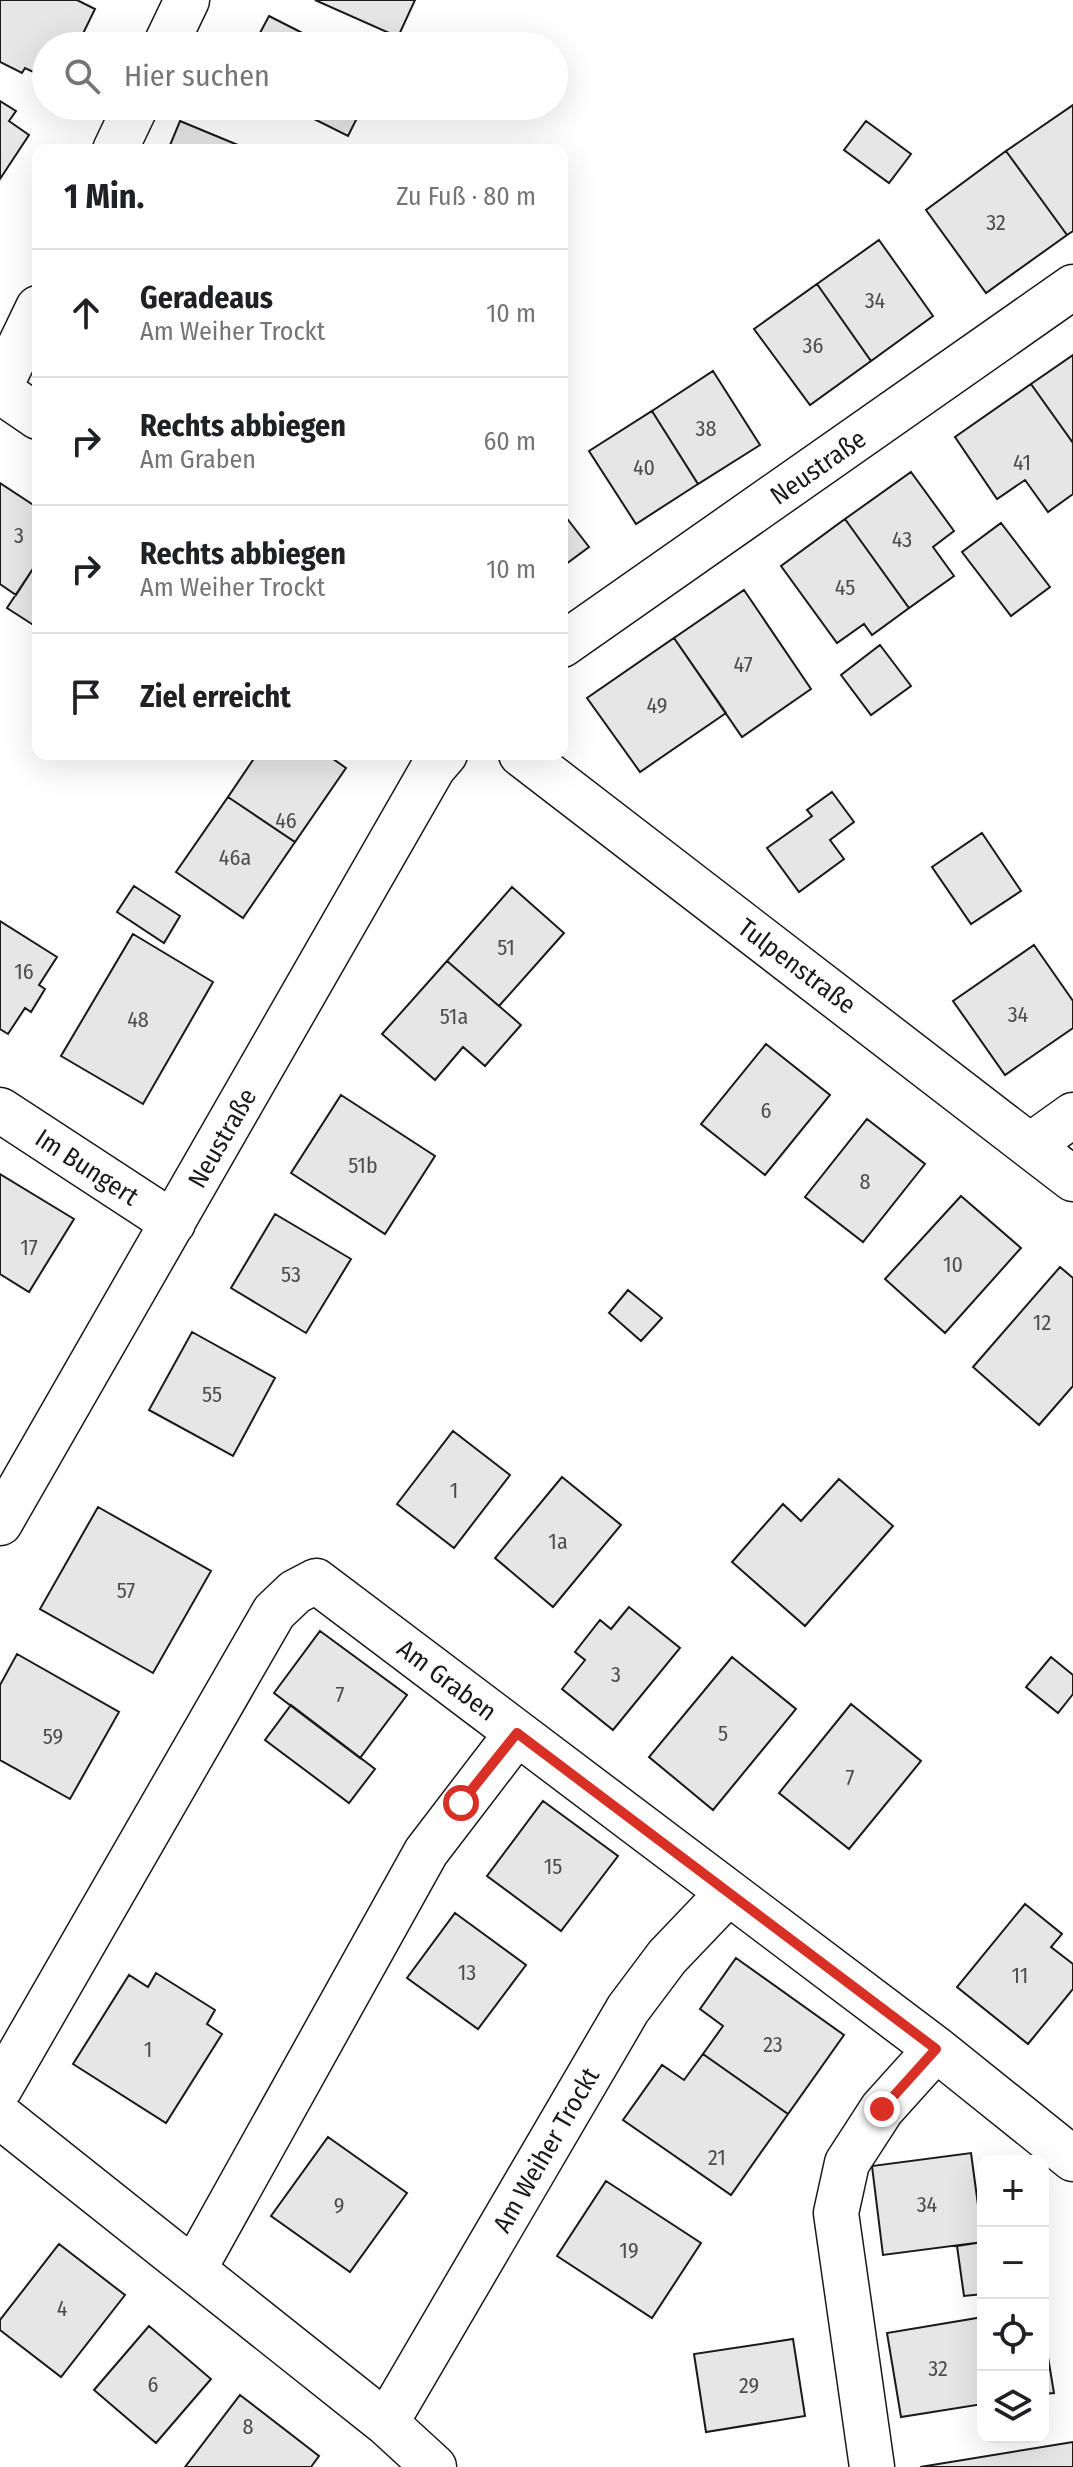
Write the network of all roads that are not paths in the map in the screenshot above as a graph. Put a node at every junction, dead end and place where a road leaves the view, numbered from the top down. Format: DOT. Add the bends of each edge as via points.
graph roads {
  1 [pos="187,0"];
  2 [pos="172,32"];
  3 [pos="129,120"];
  4 [pos="118,144"];
  5 [pos="1073,287"];
  6 [pos="32,321"];
  7 [pos="0,389"];
  8 [pos="32,413"];
  9 [pos="568,641"];
  10 [pos="440,760"];
  11 [pos="529,760"];
  12 [pos="0,1110"];
  13 [pos="1073,1115"];
  14 [pos="1031,1145"];
  15 [pos="1073,1179"];
  16 [pos="173,1223"];
  17 [pos="0,1523"];
  18 [pos="517,1733"];
  19 [pos="728,1893"];
  20 [pos="936,2049"];
  21 [pos="0,2088"];
  22 [pos="0,2116"];
  23 [pos="1073,2159"];
  24 [pos="194,2269"];
  25 [pos="386,2423"];
  26 [pos="434,2467"];
  27 [pos="872,2467"];
  1 -- 2 [label="street"];
  3 -- 4 [label="street"];
  5 -- 9 [label="street, Neustraße"];
  6 -- 7 [label="street"];
  7 -- 8 [label="street"];
  10 -- 16 [label="street, Neustraße"];
  11 -- 14 [label="street, Tulpenstraße"];
  12 -- 16 [label="street, Im Bungert"];
  13 -- 14 [label="street"];
  14 -- 15 [label="street, Tulpenstraße"];
  16 -- 17 [label="street, Neustraße"];
  18 -- 19 [label="street, Am Graben"];
  18 -- 21 [label="street, Am Graben" via="316,1581 295,1592 274,1612"];
  18 -- 24 [label="street" via="426,1852"];
  19 -- 20 [label="street, Am Graben"];
  19 -- 25 [label="street, Am Weiher Trockt" via="667,1957 628,2009"];
  20 -- 23 [label="street, Am Graben"];
  20 -- 27 [label="street" via="882,2109 847,2163 836,2213"];
  22 -- 24 [label="street"];
  24 -- 25 [label="street"];
  25 -- 26 [label="street"];
}
